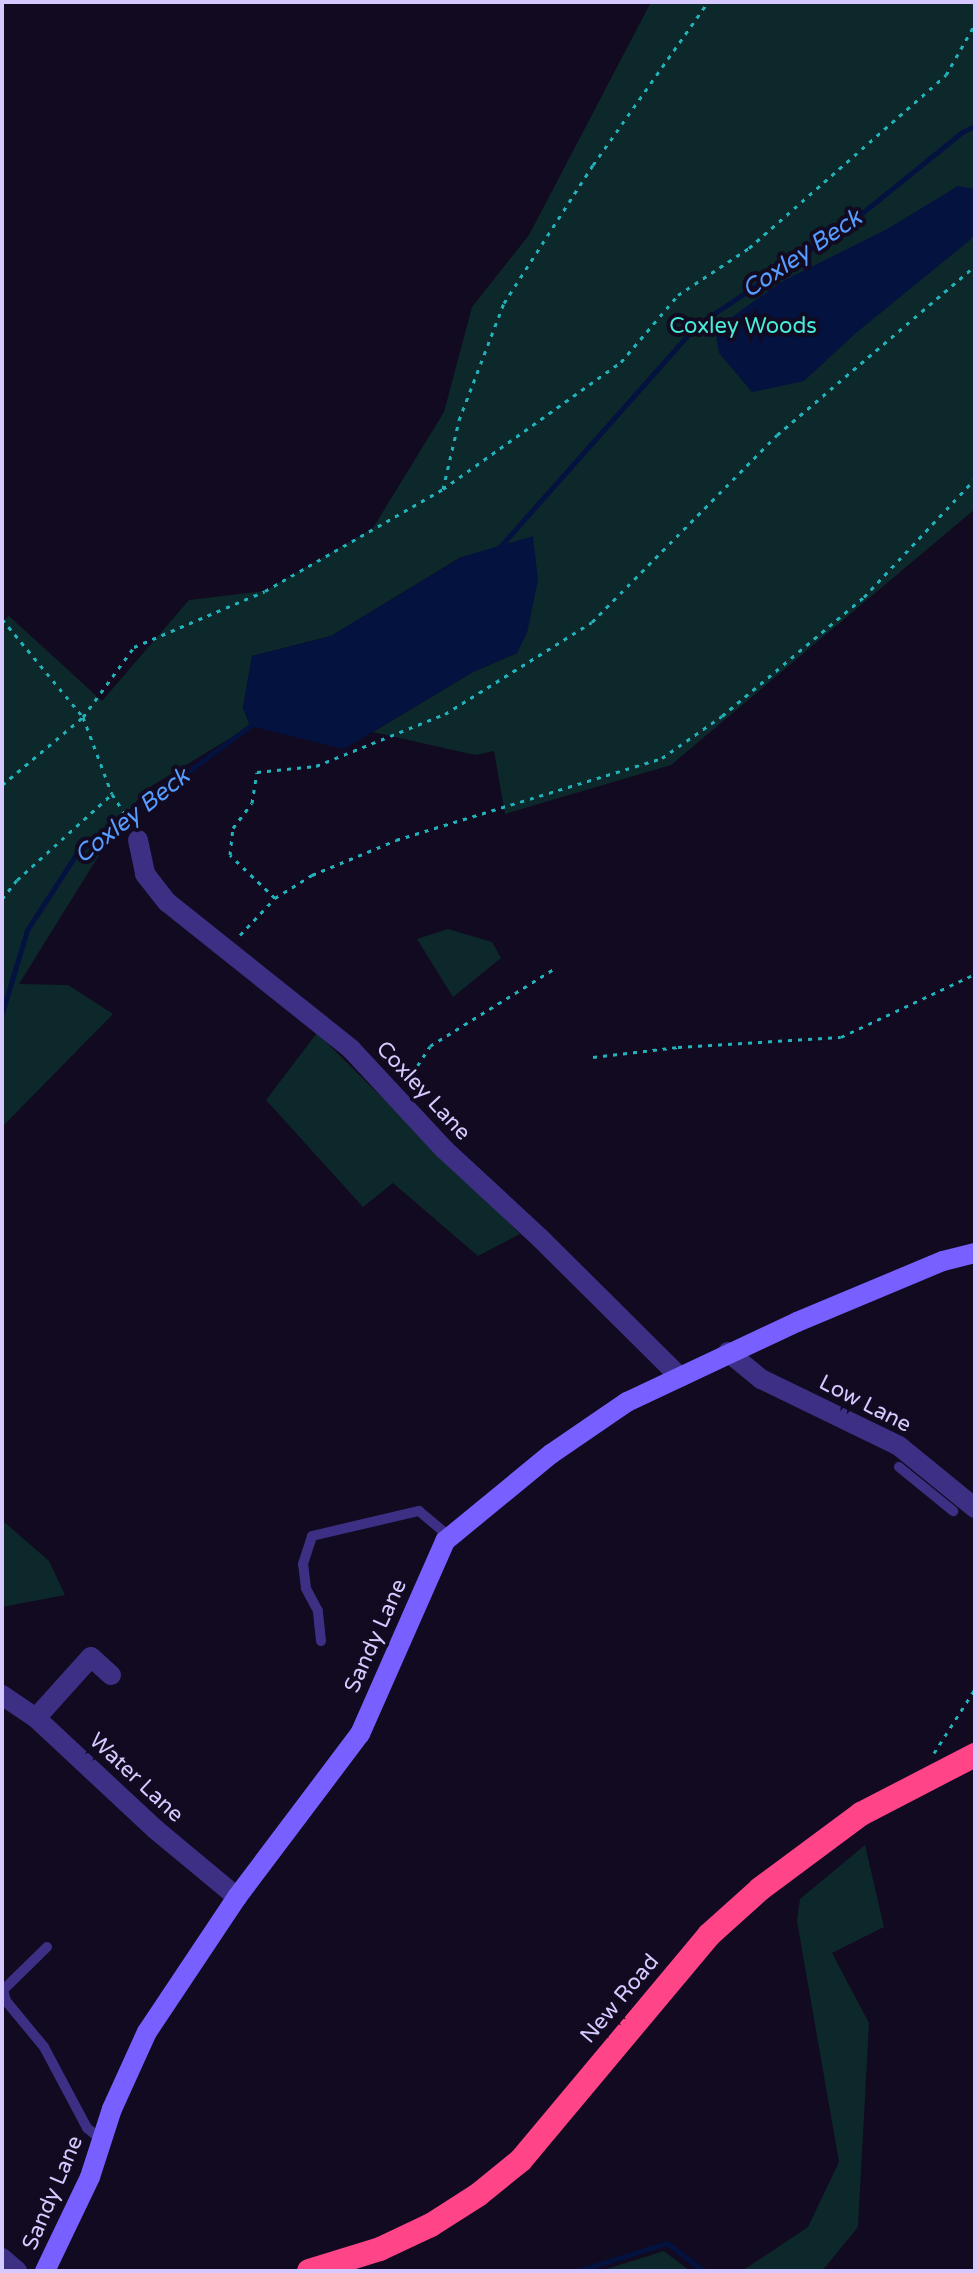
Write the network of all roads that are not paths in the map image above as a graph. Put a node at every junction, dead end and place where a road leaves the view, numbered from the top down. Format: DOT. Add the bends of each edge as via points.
graph roads {
  1 [pos="138,840"];
  2 [pos="975,1253"];
  3 [pos="728,1352"];
  4 [pos="680,1377"];
  5 [pos="899,1467"];
  6 [pos="942,1489"];
  7 [pos="975,1508"];
  8 [pos="953,1511"];
  9 [pos="450,1537"];
  10 [pos="321,1641"];
  11 [pos="111,1675"];
  12 [pos="2,1695"];
  13 [pos="36,1718"];
  14 [pos="975,1755"];
  15 [pos="237,1897"];
  16 [pos="47,1947"];
  17 [pos="102,2140"];
  18 [pos="2,2258"];
  19 [pos="48,2270"];
  20 [pos="17,2271"];
  21 [pos="309,2271"];
  1 -- 4 [label="street, Coxley Lane" via="145,874 167,902 351,1049"];
  2 -- 3 [label="street, Sandy Lane" via="943,1261"];
  3 -- 4 [label="street, Sandy Lane"];
  3 -- 6 [label="street, Low Lane" via="761,1379 899,1446"];
  4 -- 9 [label="street, Sandy Lane" via="627,1402 551,1454"];
  5 -- 6 [label="lane"];
  6 -- 7 [label="street, Low Lane"];
  6 -- 8 [label="lane"];
  9 -- 10 [label="lane" via="419,1511 312,1536 303,1564"];
  9 -- 15 [label="street, Sandy Lane" via="398,1640 360,1734"];
  11 -- 13 [label="street" via="98,1651"];
  12 -- 13 [label="street, Water Lane"];
  13 -- 15 [label="street, Water Lane"];
  14 -- 21 [label="highway, New Road" via="861,1814 749,1898 699,1946 521,2160 478,2195 380,2249"];
  15 -- 17 [label="street, Sandy Lane" via="147,2032"];
  16 -- 17 [label="lane" via="3,1990 6,2001 44,2047 87,2128"];
  17 -- 19 [label="street, Sandy Lane"];
  18 -- 20 [label="street"];
}
